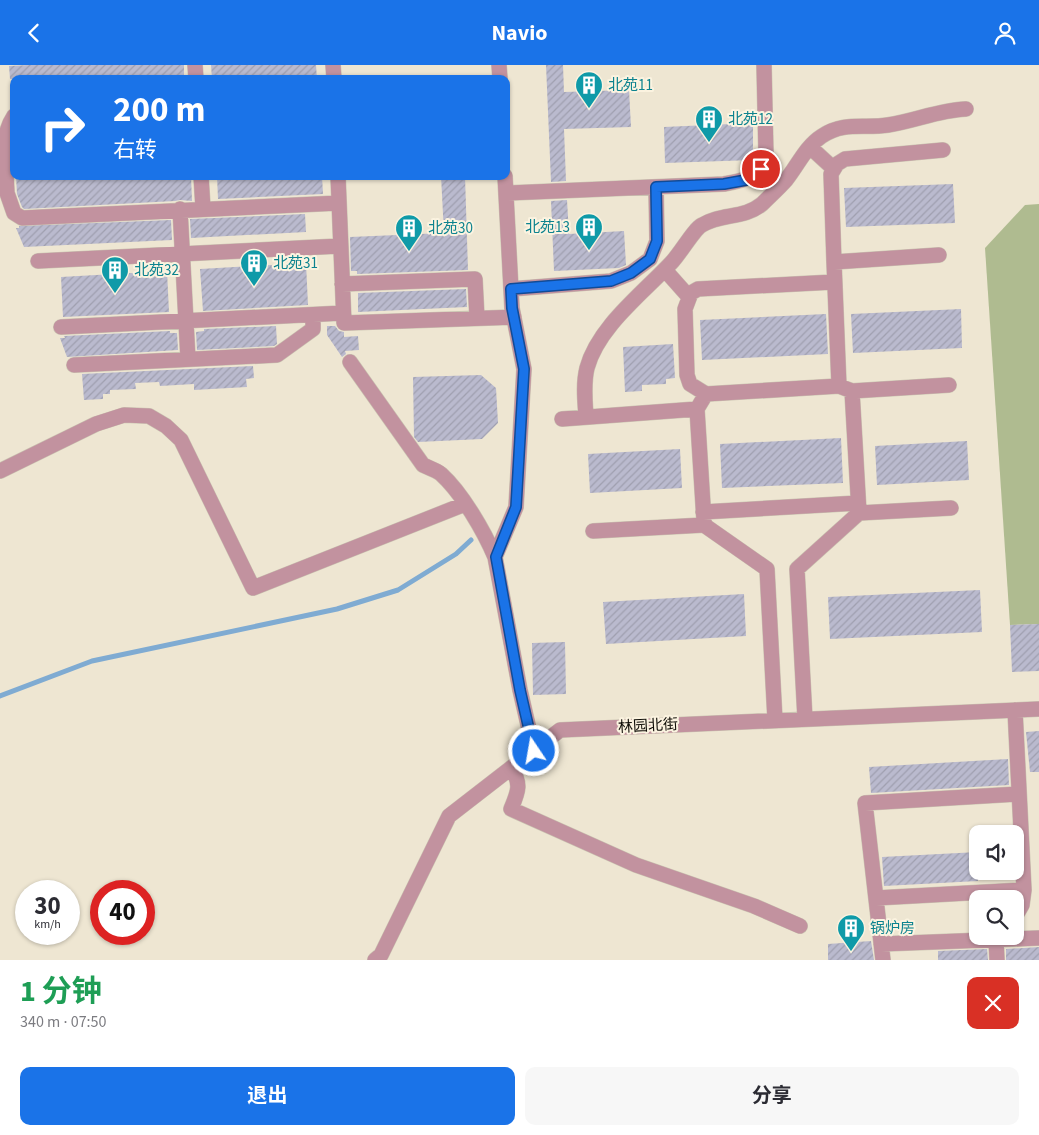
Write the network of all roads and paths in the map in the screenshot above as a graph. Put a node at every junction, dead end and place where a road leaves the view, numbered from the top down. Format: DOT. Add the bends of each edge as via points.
graph roads {
  1 [pos="764,65"];
  2 [pos="966,109"];
  3 [pos="10,121"];
  4 [pos="7,147"];
  5 [pos="810,147"];
  6 [pos="943,150"];
  7 [pos="834,169"];
  8 [pos="202,180"];
  9 [pos="338,180"];
  10 [pos="505,180"];
  11 [pos="656,187"];
  12 [pos="506,193"];
  13 [pos="339,203"];
  14 [pos="203,208"];
  15 [pos="180,209"];
  16 [pos="340,246"];
  17 [pos="183,253"];
  18 [pos="939,255"];
  19 [pos="38,261"];
  20 [pos="834,262"];
  21 [pos="665,270"];
  22 [pos="834,281"];
  23 [pos="342,284"];
  24 [pos="511,289"];
  25 [pos="689,297"];
  26 [pos="343,313"];
  27 [pos="313,315"];
  28 [pos="514,317"];
  29 [pos="476,318"];
  30 [pos="186,321"];
  31 [pos="62,327"];
  32 [pos="188,359"];
  33 [pos="350,362"];
  34 [pos="74,365"];
  35 [pos="949,385"];
  36 [pos="846,389"];
  37 [pos="706,394"];
  38 [pos="697,409"];
  39 [pos="586,417"];
  40 [pos="562,419"];
  41 [pos="0,471"];
  42 [pos="465,504"];
  43 [pos="858,508"];
  44 [pos="952,508"];
  45 [pos="704,519"];
  46 [pos="593,531"];
  47 [pos="496,557"];
  48 [pos="1039,709"];
  49 [pos="1015,710"];
  50 [pos="805,719"];
  51 [pos="775,720"];
  52 [pos="534,751"];
  53 [pos="511,768"];
  54 [pos="1019,795"];
  55 [pos="1024,890"];
  56 [pos="969,893"];
  57 [pos="876,899"];
  58 [pos="800,926"];
  59 [pos="1024,937"];
  60 [pos="1039,937"];
  61 [pos="969,939"];
  62 [pos="881,944"];
  63 [pos="998,945"];
  64 [pos="375,960"];
  65 [pos="883,960"];
  66 [pos="997,960"];
  1 -- 11 [label="street" via="766,155 761,169 746,180 724,184"];
  2 -- 5 [label="street" via="886,126 845,126 822,136"];
  3 -- 4 [label="street"];
  4 -- 15 [label="street" via="7,193 14,213 22,218"];
  5 -- 7 [label="street"];
  5 -- 21 [label="street" via="786,180 760,205 744,214 713,219 700,225"];
  6 -- 7 [label="street" via="845,159"];
  7 -- 20 [label="street" via="831,174"];
  8 -- 14 [label="street"];
  9 -- 13 [label="street"];
  10 -- 12 [label="street"];
  11 -- 12 [label="street"];
  11 -- 24 [label="street" via="657,241 650,259 638,269 611,281"];
  12 -- 24 [label="street"];
  13 -- 14 [label="street"];
  13 -- 16 [label="street"];
  14 -- 15 [label="street"];
  15 -- 17 [label="street"];
  16 -- 17 [label="street"];
  16 -- 23 [label="street"];
  17 -- 19 [label="street"];
  17 -- 30 [label="street"];
  18 -- 20 [label="street"];
  20 -- 22 [label="street"];
  21 -- 25 [label="street"];
  21 -- 39 [label="street" via="603,333 587,369"];
  22 -- 25 [label="street" via="698,289"];
  22 -- 36 [label="street"];
  23 -- 26 [label="street"];
  23 -- 29 [label="street" via="474,279"];
  24 -- 28 [label="street"];
  25 -- 37 [label="street" via="685,309 687,375 690,384"];
  26 -- 27 [label="street"];
  26 -- 29 [label="street" via="344,323"];
  27 -- 30 [label="street"];
  27 -- 32 [label="street" via="313,329 277,355"];
  28 -- 29 [label="street"];
  28 -- 47 [label="street" via="524,369 516,507"];
  30 -- 31 [label="street"];
  30 -- 32 [label="street"];
  32 -- 34 [label="street"];
  33 -- 42 [label="street" via="423,465 439,473"];
  35 -- 36 [label="street"];
  36 -- 37 [label="street"];
  36 -- 43 [label="street"];
  37 -- 38 [label="street"];
  38 -- 39 [label="street"];
  38 -- 45 [label="street"];
  39 -- 40 [label="street"];
  41 -- 42 [label="street" via="96,424 124,415 149,416 181,440 253,589"];
  42 -- 47 [label="street"];
  43 -- 44 [label="street"];
  43 -- 45 [label="street"];
  43 -- 50 [label="street" via="797,569"];
  45 -- 46 [label="street"];
  45 -- 51 [label="street" via="767,569"];
  47 -- 52 [label="street"];
  48 -- 49 [label="street, 林园北街"];
  49 -- 50 [label="street, 林园北街"];
  49 -- 54 [label="street"];
  50 -- 51 [label="street, 林园北街"];
  51 -- 52 [label="street, 林园北街" via="560,730"];
  52 -- 53 [label="street, 林园北街"];
  53 -- 58 [label="street" via="518,790 511,809 636,865 754,906"];
  53 -- 64 [label="street, 林园北街" via="450,816 381,955"];
  54 -- 55 [label="street"];
  54 -- 57 [label="street" via="865,803"];
  56 -- 57 [label="street"];
  57 -- 62 [label="street"];
  59 -- 60 [label="street"];
  61 -- 62 [label="street"];
  62 -- 65 [label="street"];
  63 -- 66 [label="street"];
}
